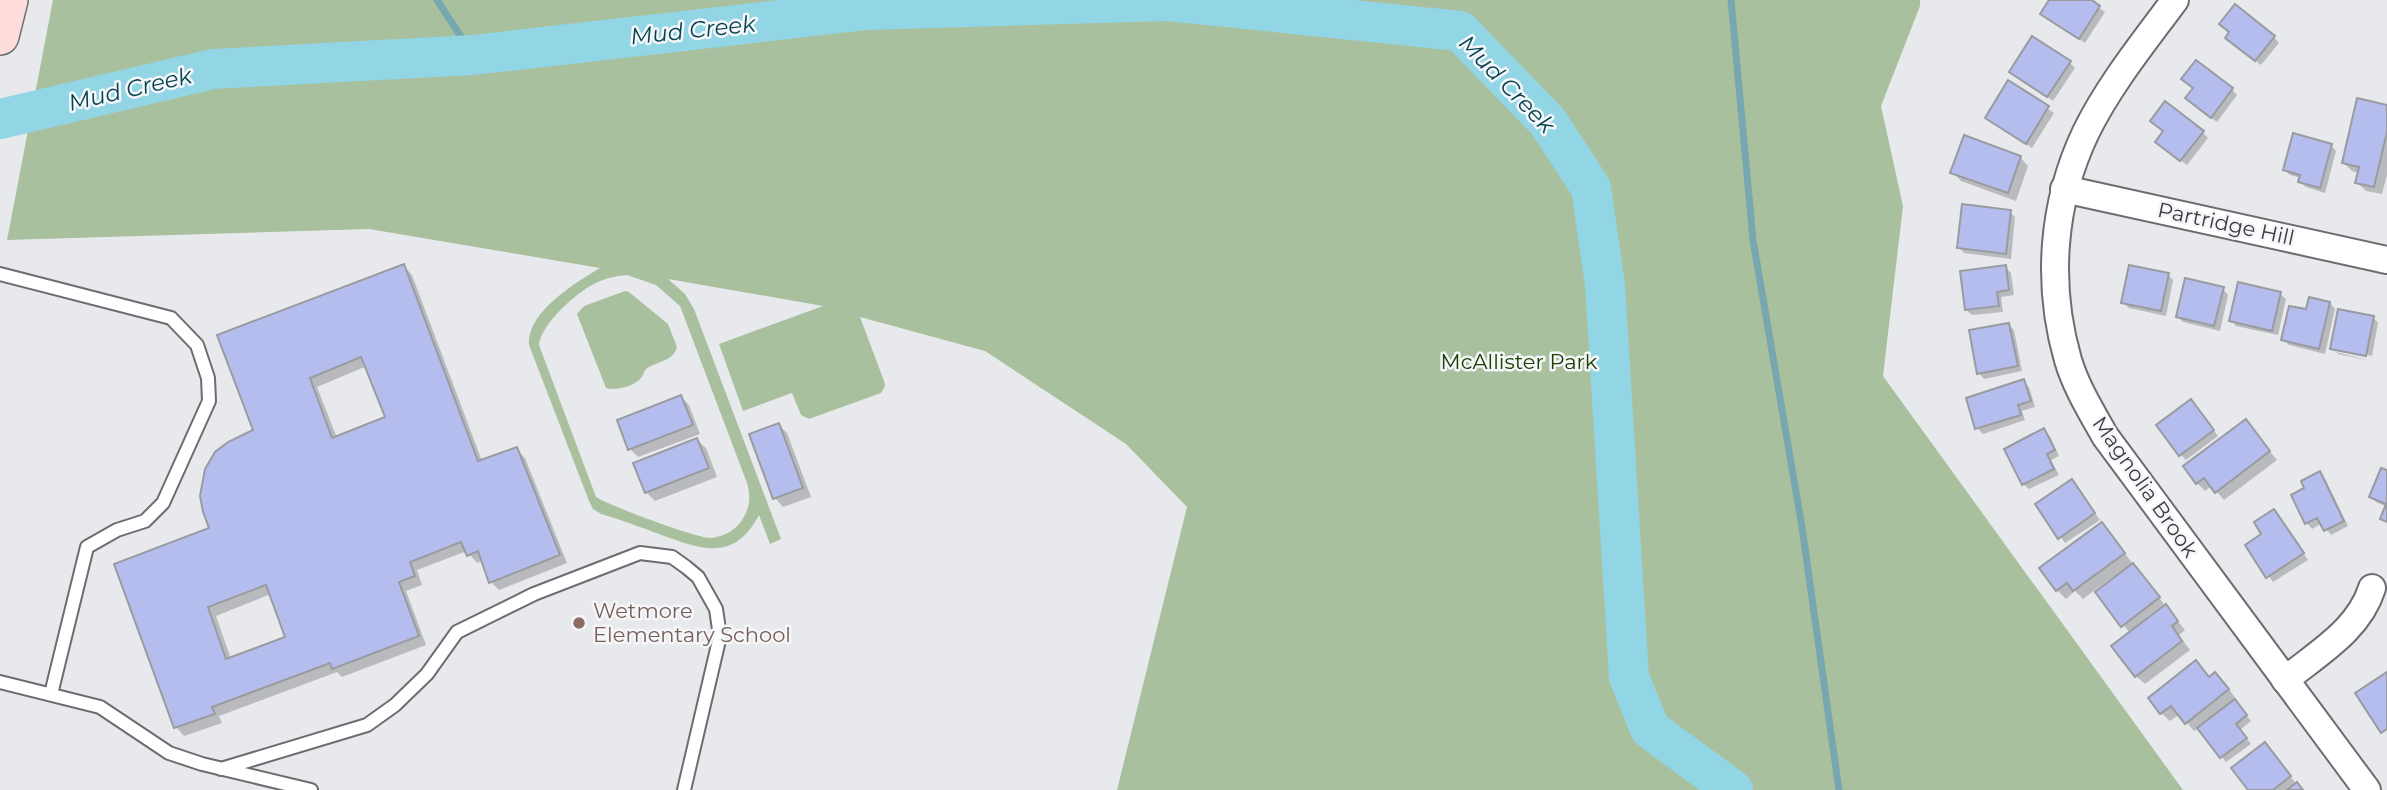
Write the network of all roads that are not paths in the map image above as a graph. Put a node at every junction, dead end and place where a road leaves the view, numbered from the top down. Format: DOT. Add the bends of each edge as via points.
graph roads {
  1 [pos="2175,0"];
  2 [pos="2064,189"];
  3 [pos="2387,260"];
  4 [pos="0,274"];
  5 [pos="2372,588"];
  6 [pos="2285,680"];
  7 [pos="0,682"];
  8 [pos="51,694"];
  9 [pos="222,769"];
  10 [pos="312,790"];
  11 [pos="684,790"];
  12 [pos="2367,790"];
  1 -- 2 [label="street, Magnolia Brook" via="2101,104"];
  2 -- 3 [label="street, Partridge Hill"];
  2 -- 6 [label="street, Magnolia Brook" via="2054,266 2056,302 2068,360 2080,391 2105,436"];
  4 -- 8 [label="lane" via="171,318 197,345 208,378 209,401 163,503 145,521 87,547"];
  5 -- 6 [label="street" via="2350,629"];
  6 -- 12 [label="street, Magnolia Brook"];
  7 -- 8 [label="lane"];
  8 -- 9 [label="lane" via="100,707 169,752"];
  9 -- 10 [label="lane"];
  9 -- 11 [label="lane" via="367,725 427,674 457,632 534,594 640,553 672,557 686,567 698,577 716,609 720,636"];
}
